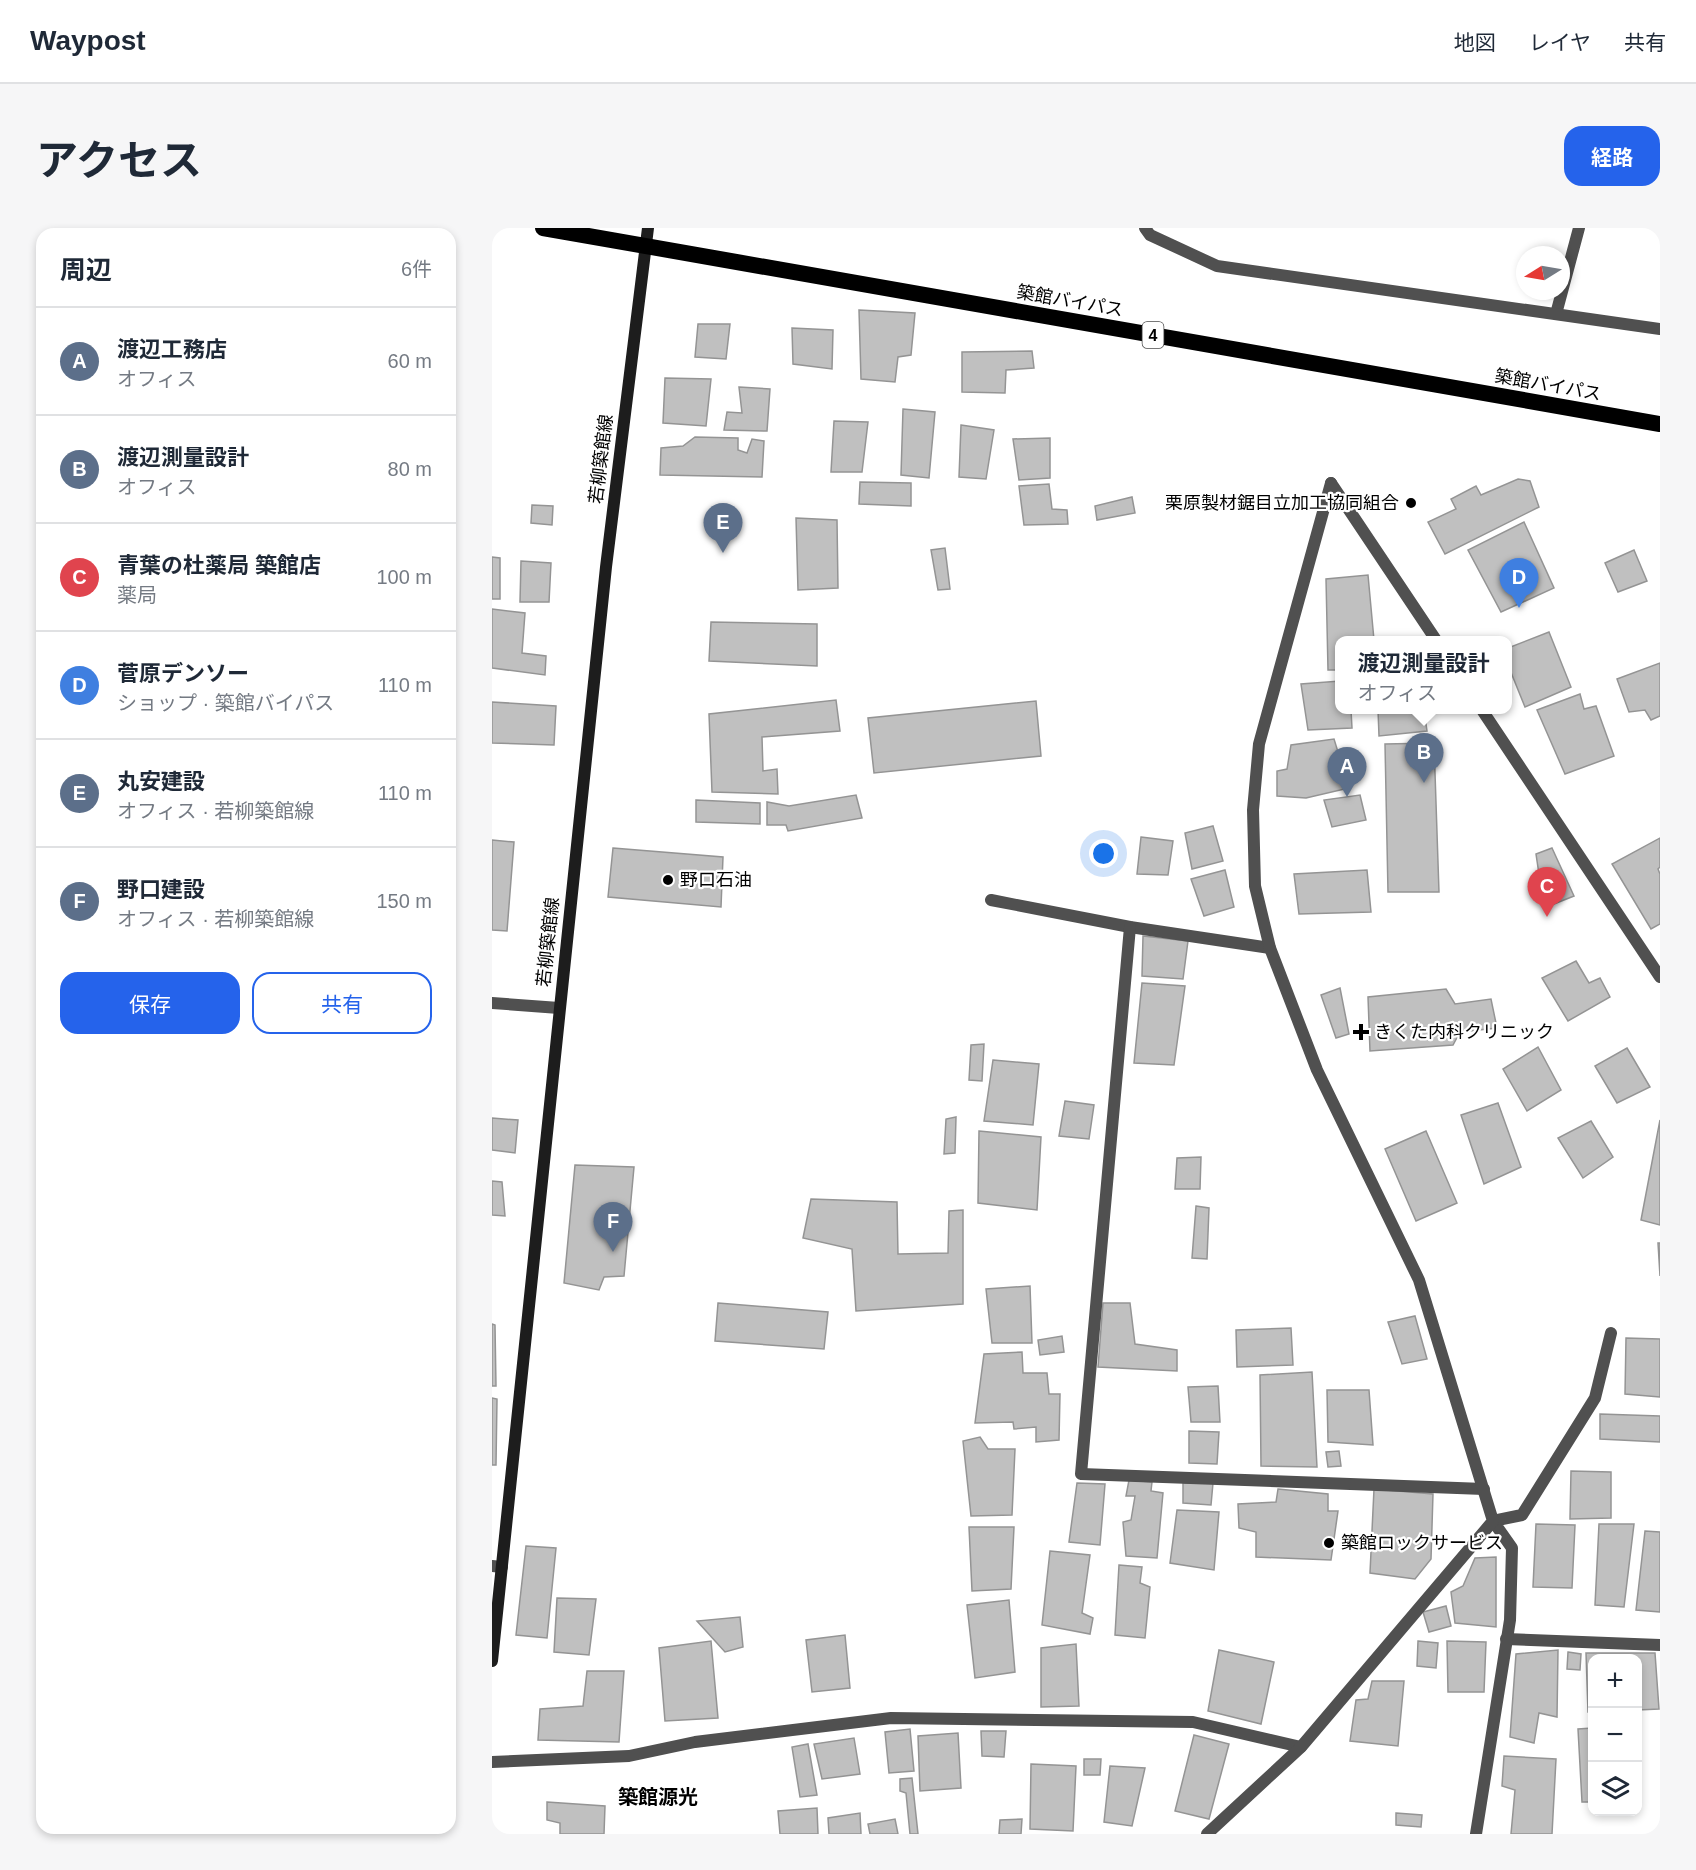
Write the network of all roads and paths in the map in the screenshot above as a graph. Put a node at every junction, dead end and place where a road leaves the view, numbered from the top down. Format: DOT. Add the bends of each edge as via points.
graph roads {
  1 [pos="543,228"];
  2 [pos="648,228"];
  3 [pos="1145,228"];
  4 [pos="1579,228"];
  5 [pos="646,246"];
  6 [pos="1556,314"];
  7 [pos="1660,329"];
  8 [pos="1660,424"];
  9 [pos="1433,636"];
  10 [pos="1485,714"];
  11 [pos="991,900"];
  12 [pos="1130,927"];
  13 [pos="1270,948"];
  14 [pos="1660,977"];
  15 [pos="492,1003"];
  16 [pos="559,1008"];
  17 [pos="1611,1333"];
  18 [pos="1484,1489"];
  19 [pos="1493,1521"];
  20 [pos="497,1566"];
  21 [pos="1506,1639"];
  22 [pos="1660,1645"];
  23 [pos="492,1661"];
  24 [pos="1301,1747"];
  25 [pos="492,1762"];
  26 [pos="1207,1834"];
  27 [pos="1476,1834"];
  1 -- 5 [label="highway, 築館バイパス / 4"];
  2 -- 5 [label="main road, 若柳築館線"];
  3 -- 6 [label="street" via="1150,235 1217,266"];
  4 -- 6 [label="street"];
  5 -- 8 [label="highway, 築館バイパス / 4"];
  5 -- 16 [label="main road, 若柳築館線" via="606,567"];
  6 -- 7 [label="street"];
  9 -- 13 [label="street" via="1331,483 1259,744 1253,810 1255,886"];
  10 -- 14 [label="street"];
  11 -- 12 [label="street"];
  12 -- 13 [label="street"];
  12 -- 18 [label="street" via="1081,1474"];
  13 -- 18 [label="street" via="1317,1070 1419,1280"];
  15 -- 16 [label="street"];
  16 -- 20 [label="main road, 若柳築館線"];
  17 -- 19 [label="street" via="1595,1398 1522,1515"];
  18 -- 19 [label="street"];
  19 -- 21 [label="street" via="1512,1548"];
  19 -- 24 [label="street"];
  20 -- 23 [label="main road, 若柳築館線"];
  21 -- 22 [label="street"];
  21 -- 27 [label="street"];
  24 -- 25 [label="street" via="1193,1722 891,1718 695,1742 629,1756"];
  24 -- 26 [label="street"];
}
